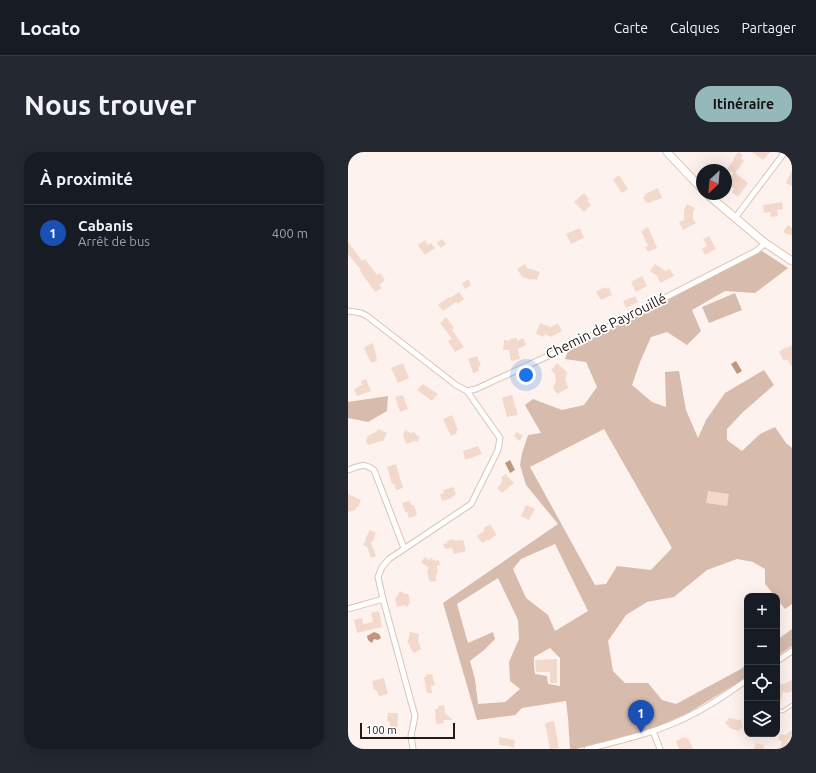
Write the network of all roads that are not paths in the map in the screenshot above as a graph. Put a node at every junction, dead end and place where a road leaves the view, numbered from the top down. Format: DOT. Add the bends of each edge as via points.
graph roads {
  1 [pos="667,152"];
  2 [pos="785,152"];
  3 [pos="696,183"];
  4 [pos="714,200"];
  5 [pos="735,218"];
  6 [pos="765,243"];
  7 [pos="792,261"];
  8 [pos="348,311"];
  9 [pos="467,391"];
  10 [pos="348,470"];
  11 [pos="404,548"];
  12 [pos="383,599"];
  13 [pos="348,609"];
  14 [pos="792,651"];
  15 [pos="780,659"];
  16 [pos="744,682"];
  17 [pos="792,705"];
  18 [pos="780,711"];
  19 [pos="653,731"];
  20 [pos="413,749"];
  21 [pos="587,749"];
  22 [pos="660,749"];
  1 -- 3 [label="street"];
  2 -- 5 [label="street"];
  4 -- 5 [label="street"];
  5 -- 6 [label="street"];
  6 -- 7 [label="street"];
  6 -- 9 [label="street, Chemin de Payrouillé" via="583,340"];
  8 -- 9 [label="street" via="367,316"];
  9 -- 11 [label="street" via="500,438 498,450 471,504"];
  10 -- 11 [label="street" via="367,465 374,470"];
  11 -- 12 [label="street" via="389,559 378,577"];
  12 -- 13 [label="street"];
  12 -- 20 [label="street" via="415,716 411,736"];
  14 -- 15 [label="street"];
  16 -- 19 [label="street" via="695,714"];
  17 -- 18 [label="lane"];
  19 -- 21 [label="street"];
  19 -- 22 [label="street"];
}
